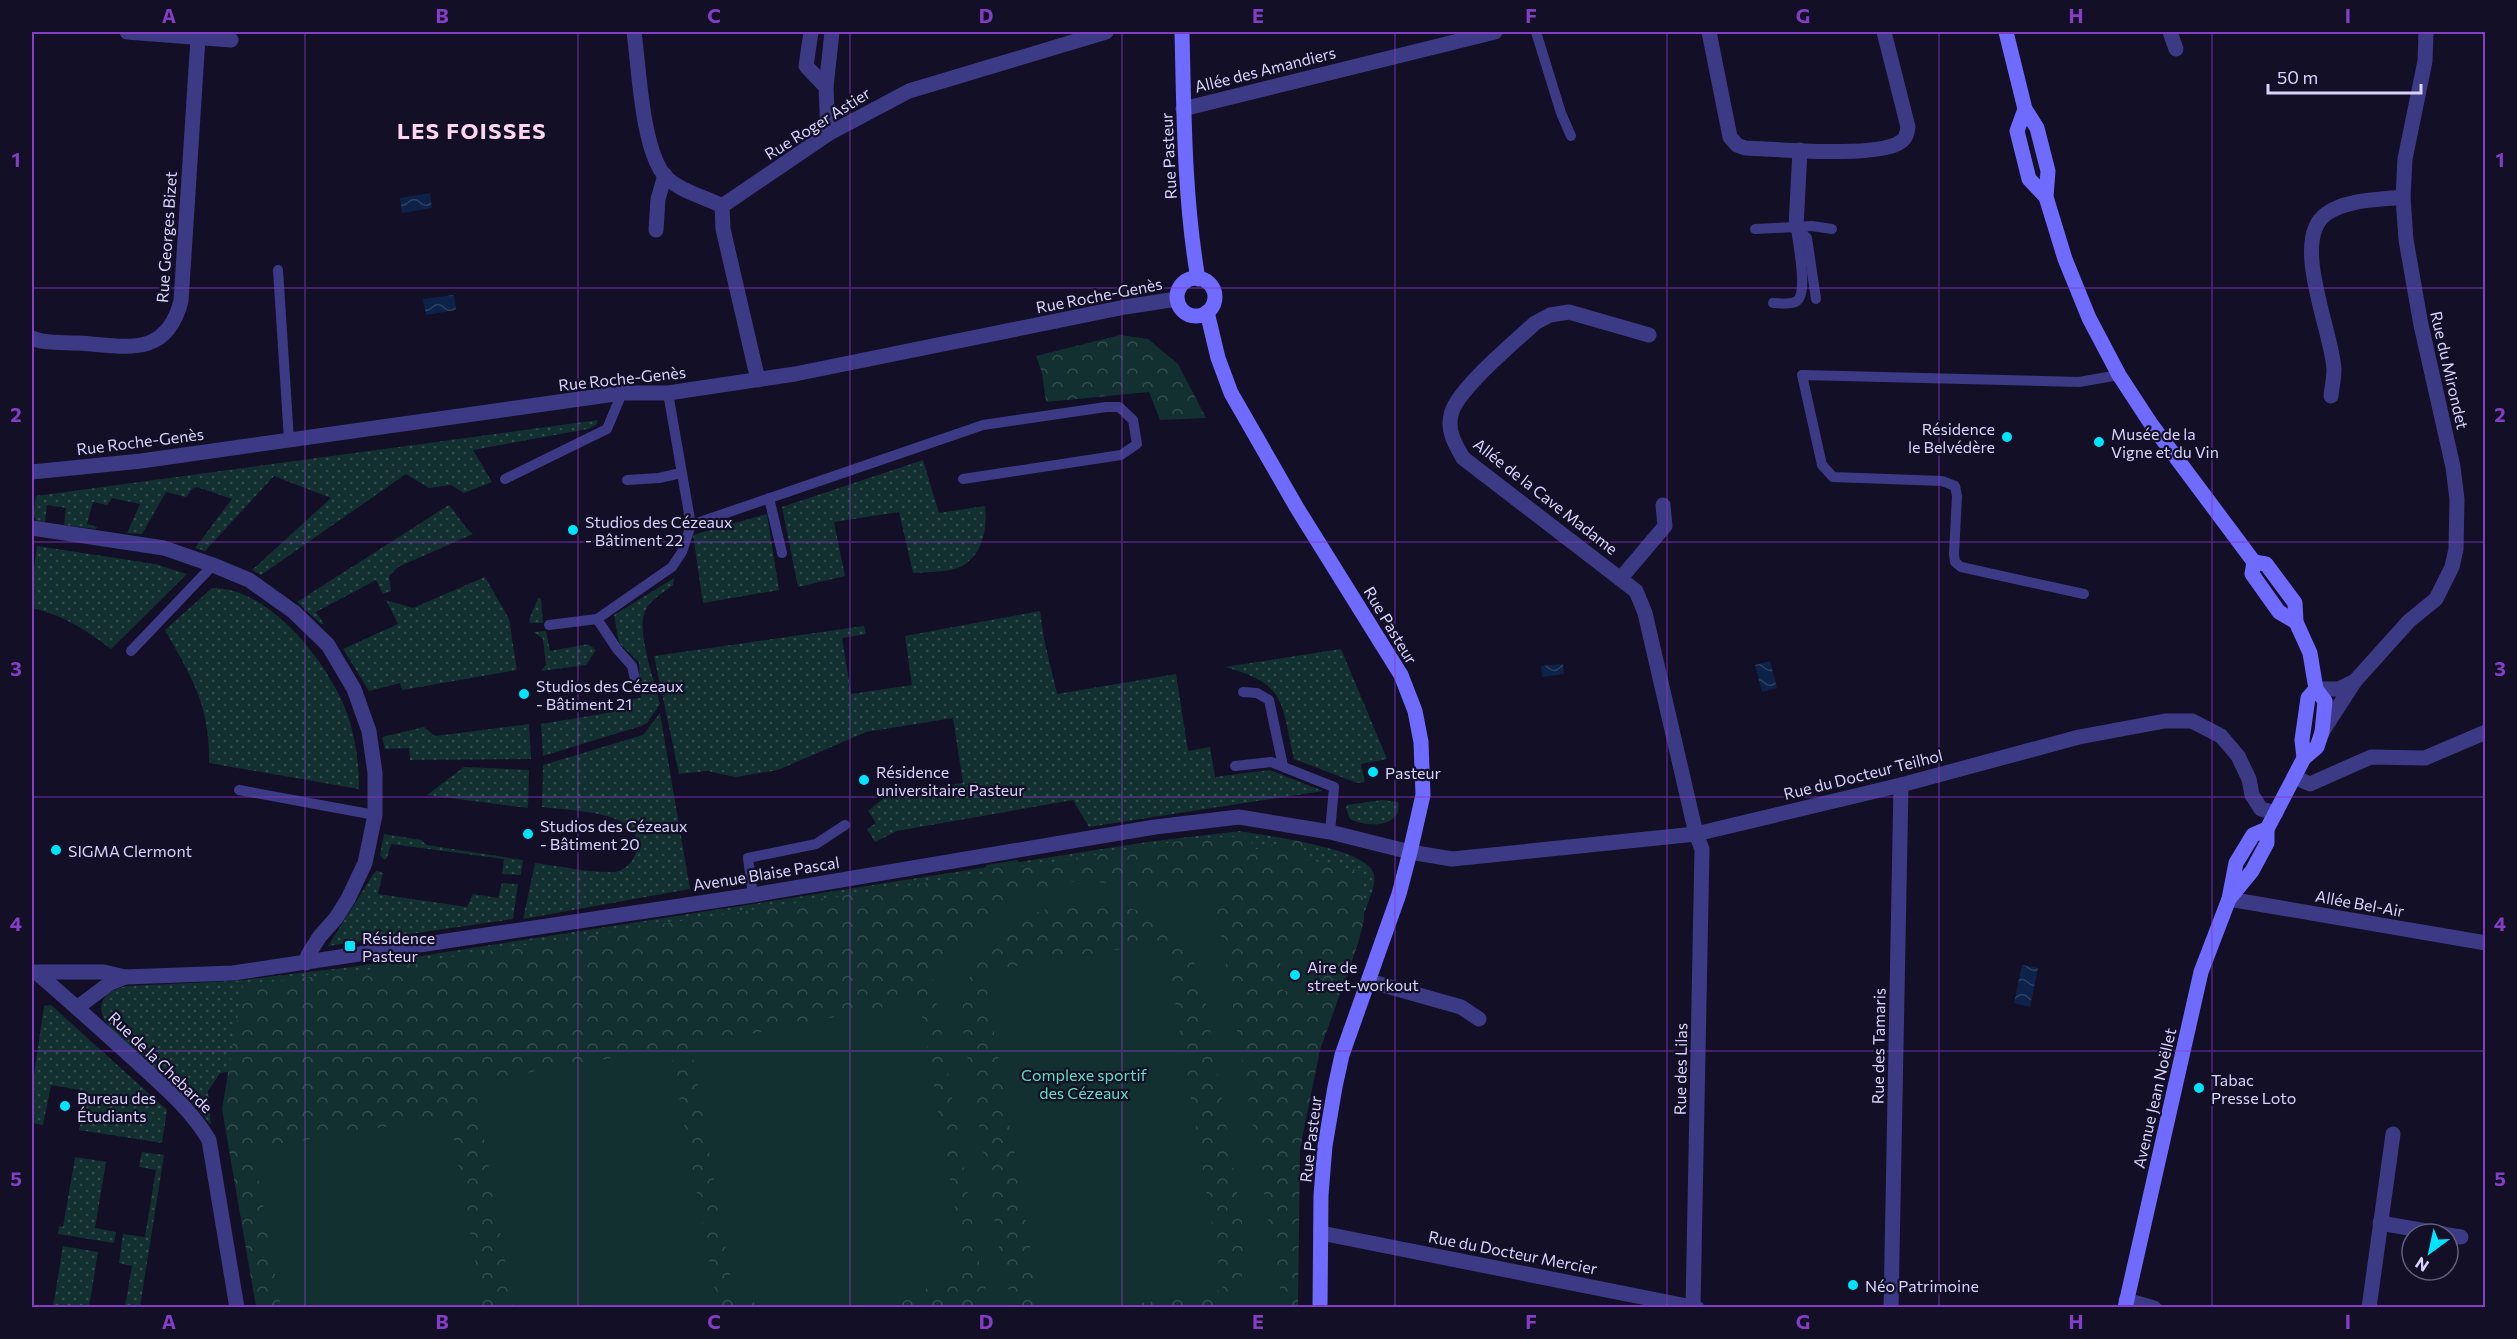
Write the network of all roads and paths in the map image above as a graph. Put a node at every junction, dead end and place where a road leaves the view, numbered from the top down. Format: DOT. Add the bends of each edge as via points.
graph roads {
  1 [pos="127,32"];
  2 [pos="634,32"];
  3 [pos="811,32"];
  4 [pos="832,32"];
  5 [pos="1106,32"];
  6 [pos="1182,32"];
  7 [pos="1495,32"];
  8 [pos="1536,32"];
  9 [pos="1709,32"];
  10 [pos="1884,32"];
  11 [pos="2006,32"];
  12 [pos="2170,32"];
  13 [pos="2426,32"];
  14 [pos="198,38"];
  15 [pos="231,40"];
  16 [pos="2176,49"];
  17 [pos="826,87"];
  18 [pos="1184,109"];
  19 [pos="828,134"];
  20 [pos="1571,136"];
  21 [pos="1800,150"];
  22 [pos="665,175"];
  23 [pos="2403,197"];
  24 [pos="723,207"];
  25 [pos="1796,227"];
  26 [pos="1755,228"];
  27 [pos="1832,229"];
  28 [pos="656,230"];
  29 [pos="278,270"];
  30 [pos="1198,279"];
  31 [pos="1177,299"];
  32 [pos="1816,299"];
  33 [pos="1773,303"];
  34 [pos="1207,312"];
  35 [pos="1649,334"];
  36 [pos="32,338"];
  37 [pos="2119,375"];
  38 [pos="758,380"];
  39 [pos="622,393"];
  40 [pos="668,393"];
  41 [pos="2331,396"];
  42 [pos="289,440"];
  43 [pos="32,472"];
  44 [pos="681,472"];
  45 [pos="505,479"];
  46 [pos="963,479"];
  47 [pos="627,480"];
  48 [pos="769,498"];
  49 [pos="1663,505"];
  50 [pos="691,525"];
  51 [pos="32,528"];
  52 [pos="782,553"];
  53 [pos="213,565"];
  54 [pos="1621,578"];
  55 [pos="2084,594"];
  56 [pos="597,619"];
  57 [pos="549,625"];
  58 [pos="131,651"];
  59 [pos="2355,681"];
  60 [pos="636,683"];
  61 [pos="2316,689"];
  62 [pos="1243,692"];
  63 [pos="2322,732"];
  64 [pos="2486,732"];
  65 [pos="2304,758"];
  66 [pos="1235,766"];
  67 [pos="1283,766"];
  68 [pos="2294,777"];
  69 [pos="1901,785"];
  70 [pos="239,790"];
  71 [pos="2276,813"];
  72 [pos="375,814"];
  73 [pos="845,825"];
  74 [pos="1330,832"];
  75 [pos="1696,834"];
  76 [pos="1410,852"];
  77 [pos="753,895"];
  78 [pos="2229,899"];
  79 [pos="2486,943"];
  80 [pos="306,963"];
  81 [pos="34,973"];
  82 [pos="125,976"];
  83 [pos="1369,981"];
  84 [pos="78,1007"];
  85 [pos="1479,1019"];
  86 [pos="2393,1134"];
  87 [pos="2380,1223"];
  88 [pos="2400,1226"];
  89 [pos="1321,1233"];
  90 [pos="2126,1304"];
  91 [pos="1695,1307"];
  92 [pos="237,1308"];
  93 [pos="1320,1308"];
  94 [pos="1891,1308"];
  95 [pos="2154,1308"];
  96 [pos="2369,1308"];
  1 -- 14 [label="street"];
  2 -- 22 [label="street" via="650,147"];
  3 -- 17 [label="street" via="806,66"];
  4 -- 17 [label="street"];
  5 -- 19 [label="street, Rue Roger Astier" via="909,91"];
  6 -- 18 [label="main road, Rue Pasteur"];
  7 -- 18 [label="street, Allée des Amandiers"];
  8 -- 20 [label="lane"];
  9 -- 21 [label="street" via="1731,137 1737,145"];
  10 -- 21 [label="street" via="1908,127 1906,136 1899,143 1865,151"];
  11 -- 37 [label="main road, Avenue Jean Noëllet" via="2025,110 2037,128 2048,171 2046,197 2065,259 2089,318"];
  12 -- 16 [label="street"];
  13 -- 23 [label="street, Rue du Mirondet" via="2425,61 2405,159"];
  14 -- 15 [label="street"];
  14 -- 36 [label="street, Rue Georges Bizet" via="181,302 176,321 164,335 147,345"];
  17 -- 19 [label="street"];
  18 -- 30 [label="main road, Rue Pasteur" via="1190,225"];
  19 -- 24 [label="street, Rue Roger Astier"];
  21 -- 25 [label="street"];
  22 -- 24 [label="street"];
  22 -- 28 [label="street" via="658,199"];
  23 -- 41 [label="street" via="2341,207 2325,214 2312,235 2311,258 2334,368"];
  23 -- 59 [label="street, Rue du Mirondet" via="2406,240 2421,325 2453,467 2456,549 2436,599 2409,621"];
  24 -- 38 [label="street" via="723,229"];
  25 -- 26 [label="lane"];
  25 -- 27 [label="lane"];
  25 -- 32 [label="lane" via="1807,238"];
  25 -- 33 [label="lane" via="1803,290 1792,303"];
  29 -- 42 [label="lane"];
  30 -- 31 [label="main road" via="1182,284"];
  30 -- 34 [label="main road" via="1213,289 1214,302"];
  31 -- 34 [label="main road" via="1186,313 1197,316"];
  31 -- 38 [label="street, Rue Roche-Genès"];
  34 -- 76 [label="main road, Rue Pasteur" via="1231,393 1401,675 1415,711 1424,782"];
  35 -- 54 [label="street, Allée de la Cave Madame" via="1569,312 1550,315 1535,323 1459,397 1451,414 1451,438 1463,458"];
  37 -- 55 [label="lane" via="2079,382 1802,375 1822,465 1833,477 1942,482 1955,486 1955,562 1961,567"];
  37 -- 61 [label="main road, Avenue Jean Noëllet" via="2254,562 2252,574 2279,612 2296,622 2310,653"];
  38 -- 40 [label="street, Rue Roche-Genès"];
  39 -- 40 [label="street, Rue Roche-Genès"];
  39 -- 42 [label="street, Rue Roche-Genès"];
  39 -- 45 [label="lane" via="607,429"];
  40 -- 44 [label="lane"];
  42 -- 43 [label="street, Rue Roche-Genès"];
  44 -- 47 [label="lane"];
  44 -- 50 [label="lane"];
  46 -- 48 [label="lane" via="1121,455 1137,444 1133,420 1119,407 1106,407 983,425"];
  48 -- 50 [label="lane"];
  48 -- 52 [label="lane"];
  49 -- 54 [label="street" via="1665,526"];
  50 -- 56 [label="lane" via="672,567"];
  51 -- 53 [label="street" via="164,548"];
  53 -- 58 [label="lane"];
  53 -- 72 [label="street" via="249,580 294,612 328,645 354,689 369,731"];
  54 -- 75 [label="street, Allée de la Cave Madame" via="1636,591 1645,613"];
  56 -- 57 [label="lane"];
  56 -- 60 [label="lane" via="632,666"];
  59 -- 61 [label="street" via="2339,689"];
  59 -- 63 [label="street, Rue du Mirondet"];
  61 -- 63 [label="main road, Avenue Jean Noëllet" via="2325,701"];
  61 -- 65 [label="main road, Avenue Jean Noëllet" via="2308,698 2302,740"];
  62 -- 67 [label="lane" via="1257,693 1269,700"];
  63 -- 65 [label="main road, Avenue Jean Noëllet" via="2317,747"];
  64 -- 68 [label="street" via="2425,758 2372,757 2310,784"];
  65 -- 68 [label="main road, Avenue Jean Noëllet"];
  66 -- 67 [label="lane" via="1270,762"];
  67 -- 74 [label="lane" via="1334,787"];
  68 -- 71 [label="main road, Avenue Jean Noëllet"];
  69 -- 71 [label="street, Rue du Docteur Teilhol" via="2079,736 2192,720 2221,736 2238,756 2261,809"];
  69 -- 75 [label="street, Rue du Docteur Teilhol"];
  69 -- 94 [label="street, Rue des Tamaris"];
  70 -- 72 [label="lane"];
  71 -- 78 [label="main road, Avenue Jean Noëllet" via="2267,829 2267,843 2252,871"];
  72 -- 80 [label="street" via="365,863 348,899 320,936"];
  73 -- 77 [label="lane" via="816,844 748,858"];
  74 -- 76 [label="street, Avenue Blaise Pascal"];
  74 -- 77 [label="street, Avenue Blaise Pascal" via="1239,817 1155,827"];
  75 -- 76 [label="street, Rue du Docteur Teilhol" via="1452,860"];
  75 -- 91 [label="street, Rue des Lilas" via="1702,849"];
  76 -- 83 [label="main road, Rue Pasteur"];
  77 -- 80 [label="street, Avenue Blaise Pascal"];
  78 -- 79 [label="street, Allée Bel-Air"];
  78 -- 90 [label="main road, Avenue Jean Noëllet" via="2201,972"];
  80 -- 82 [label="street, Avenue Blaise Pascal" via="233,973"];
  81 -- 82 [label="street, Avenue Blaise Pascal" via="104,972"];
  81 -- 84 [label="street, Rue de la Chebarde"];
  82 -- 84 [label="street, Avenue Blaise Pascal"];
  83 -- 85 [label="street" via="1461,1007"];
  83 -- 89 [label="main road, Rue Pasteur" via="1342,1055 1335,1087 1325,1146"];
  84 -- 92 [label="street, Rue de la Chebarde" via="177,1099 209,1140"];
  86 -- 87 [label="street"];
  87 -- 88 [label="street"];
  87 -- 96 [label="street"];
  89 -- 91 [label="street, Rue du Docteur Mercier"];
  89 -- 93 [label="main road, Rue Pasteur"];
  90 -- 95 [label="street"];
}
